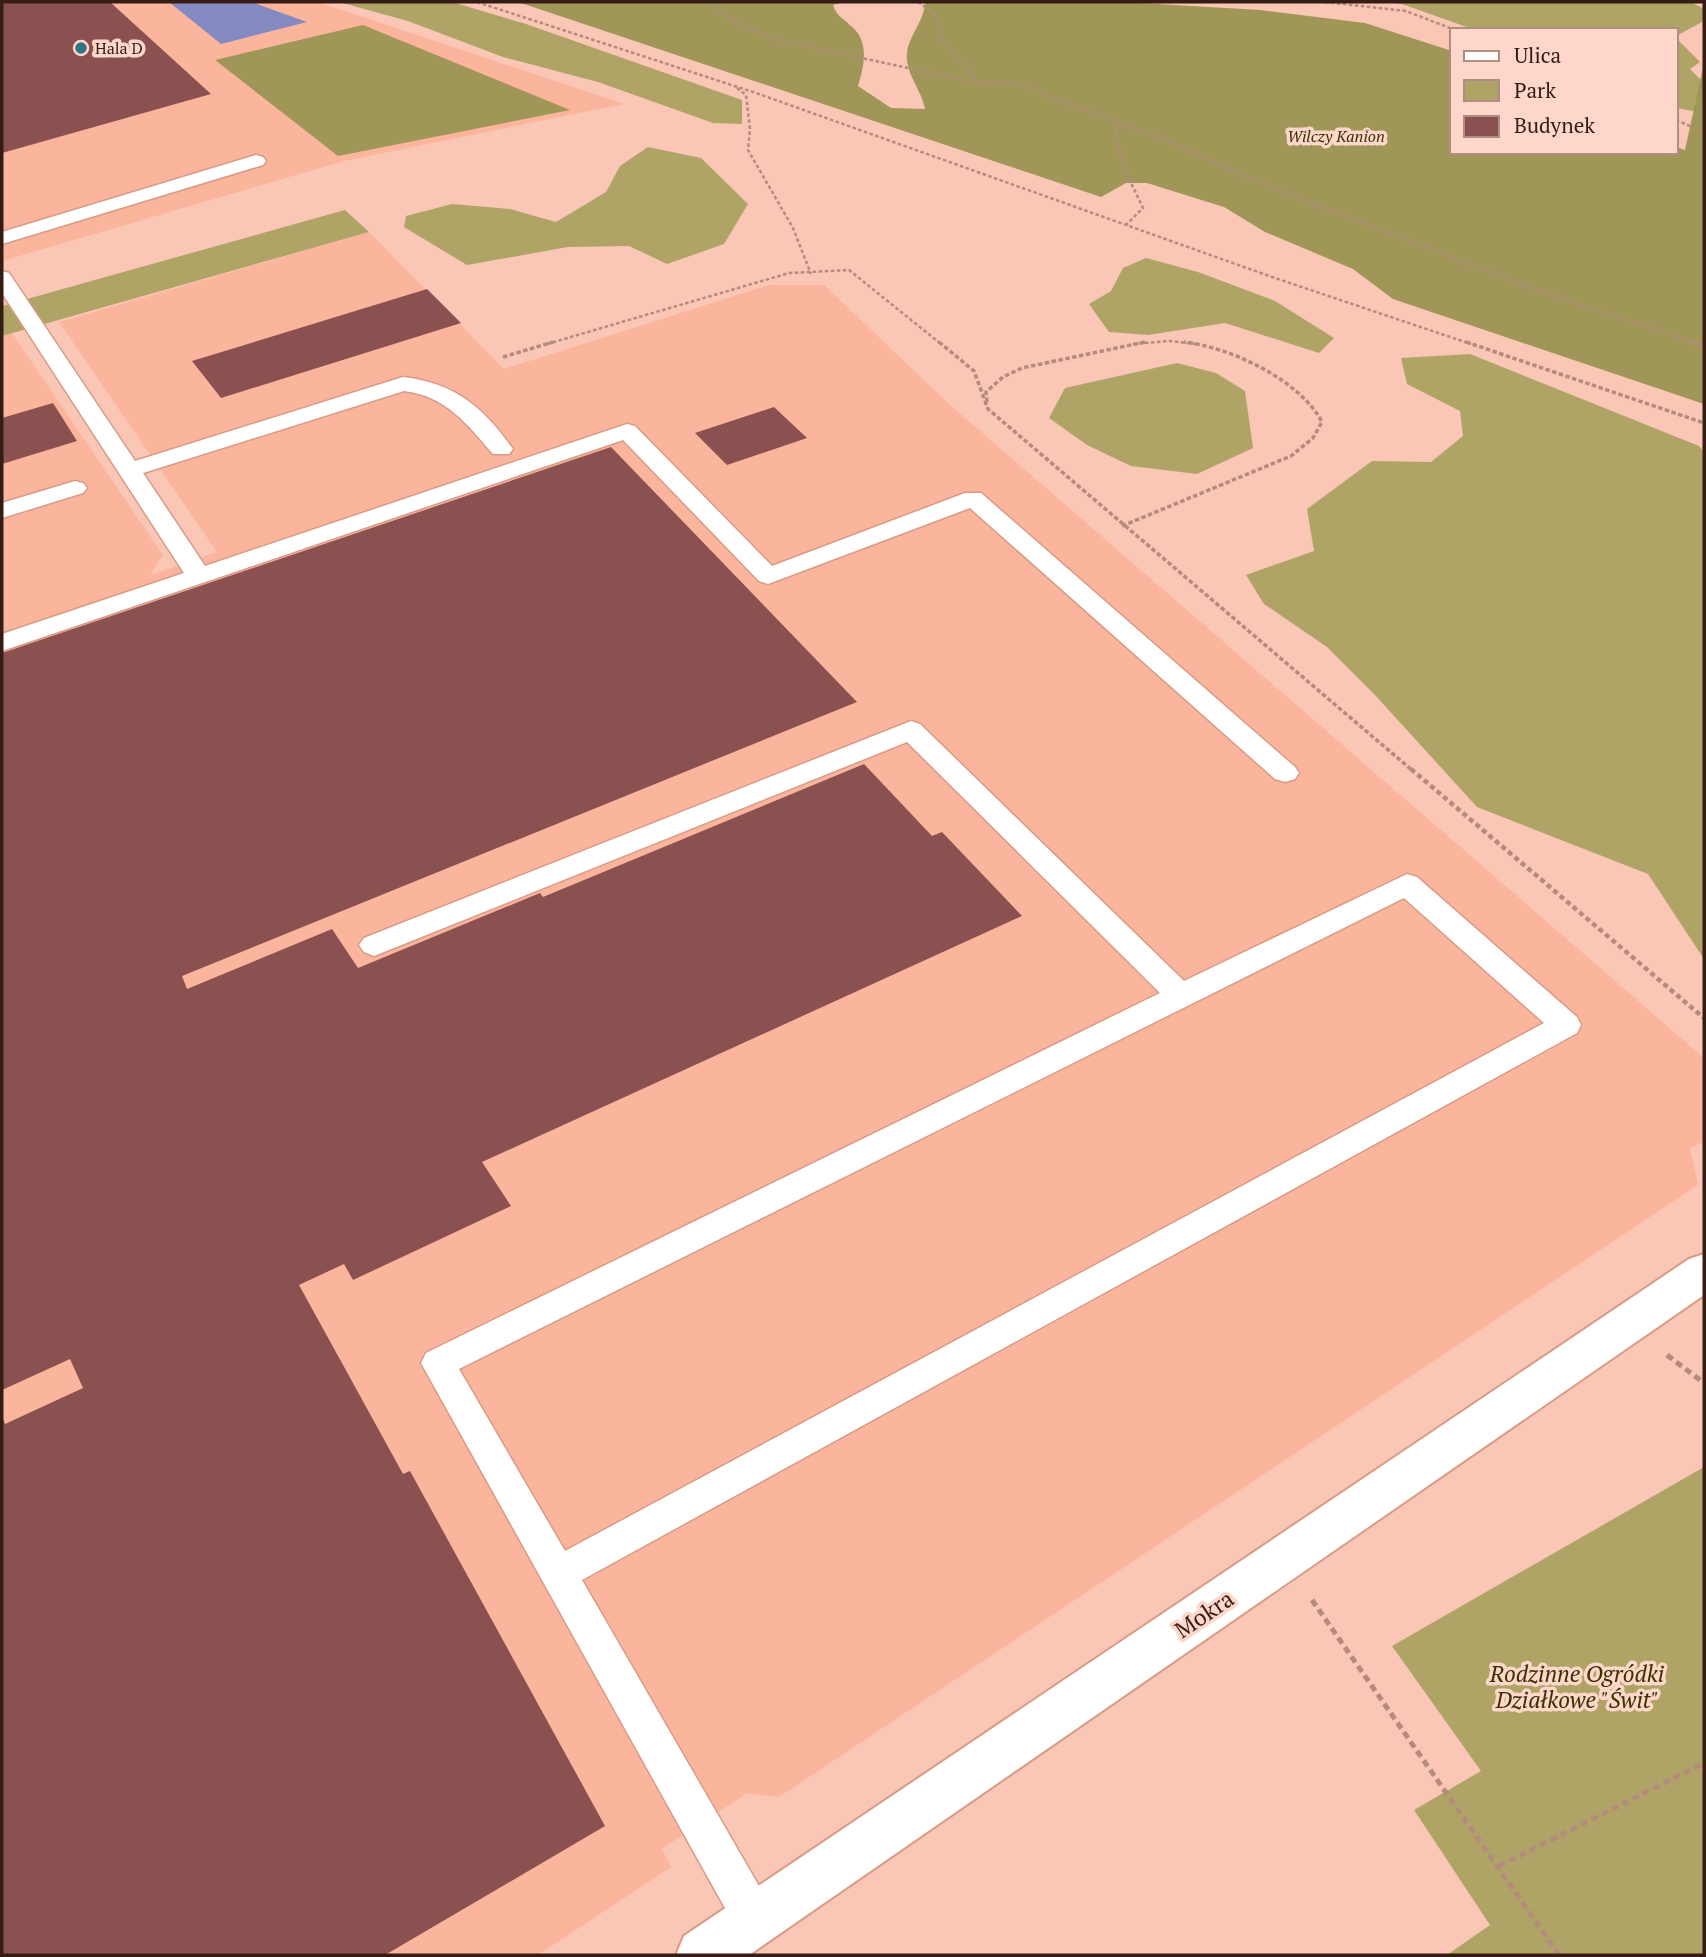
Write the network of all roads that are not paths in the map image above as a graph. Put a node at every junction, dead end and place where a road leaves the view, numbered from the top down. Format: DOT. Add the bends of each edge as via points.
graph roads {
  1 [pos="256,161"];
  2 [pos="2,238"];
  3 [pos="2,276"];
  4 [pos="501,449"];
  5 [pos="129,470"];
  6 [pos="75,488"];
  7 [pos="2,511"];
  8 [pos="199,576"];
  9 [pos="2,643"];
  10 [pos="1285,774"];
  11 [pos="374,945"];
  12 [pos="1180,995"];
  13 [pos="1704,1272"];
  14 [pos="558,1574"];
  15 [pos="755,1920"];
  16 [pos="703,1955"];
  1 -- 2 [label="lane"];
  3 -- 5 [label="lane"];
  4 -- 5 [label="lane" via="444,391 403,384"];
  5 -- 8 [label="lane"];
  6 -- 7 [label="lane"];
  8 -- 9 [label="lane"];
  8 -- 10 [label="lane" via="627,431 768,576 974,498"];
  11 -- 12 [label="lane" via="911,730"];
  12 -- 14 [label="lane" via="438,1363"];
  12 -- 14 [label="lane" via="1407,884 1566,1025"];
  13 -- 15 [label="street, Mokra"];
  14 -- 15 [label="lane"];
  15 -- 16 [label="street, Mokra"];
}
